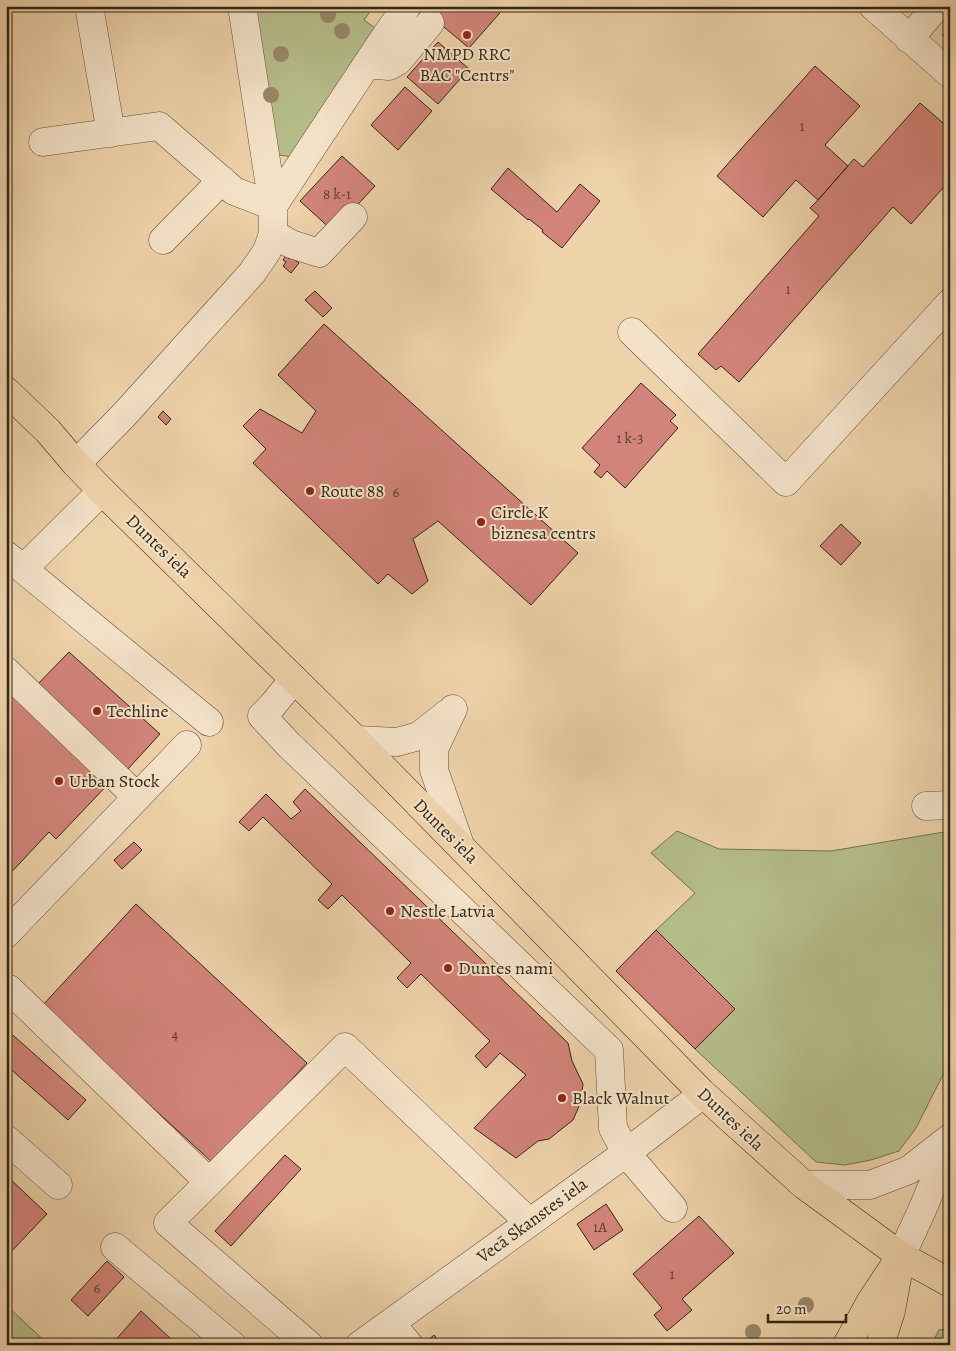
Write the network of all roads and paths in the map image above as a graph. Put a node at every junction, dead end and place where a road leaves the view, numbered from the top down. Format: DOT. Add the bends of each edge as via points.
graph roads {
  1 [pos="89,6"];
  2 [pos="242,6"];
  3 [pos="407,6"];
  4 [pos="873,6"];
  5 [pos="921,18"];
  6 [pos="430,23"];
  7 [pos="367,64"];
  8 [pos="950,74"];
  9 [pos="111,133"];
  10 [pos="43,142"];
  11 [pos="222,180"];
  12 [pos="273,206"];
  13 [pos="353,217"];
  14 [pos="273,234"];
  15 [pos="163,240"];
  16 [pos="950,303"];
  17 [pos="632,332"];
  18 [pos="6,391"];
  19 [pos="76,464"];
  20 [pos="102,491"];
  21 [pos="14,562"];
  22 [pos="6,671"];
  23 [pos="294,679"];
  24 [pos="209,722"];
  25 [pos="356,740"];
  26 [pos="187,745"];
  27 [pos="137,797"];
  28 [pos="460,845"];
  29 [pos="6,934"];
  30 [pos="9,989"];
  31 [pos="704,1094"];
  32 [pos="6,1138"];
  33 [pos="950,1138"];
  34 [pos="950,1143"];
  35 [pos="626,1154"];
  36 [pos="209,1182"];
  37 [pos="58,1185"];
  38 [pos="804,1185"];
  39 [pos="673,1208"];
  40 [pos="528,1222"];
  41 [pos="115,1246"];
  42 [pos="901,1256"];
  43 [pos="950,1283"];
  44 [pos="392,1323"];
  45 [pos="232,1345"];
  46 [pos="309,1345"];
  47 [pos="360,1345"];
  48 [pos="409,1345"];
  49 [pos="847,1345"];
  50 [pos="880,1345"];
  1 -- 9 [label="street"];
  2 -- 12 [label="street"];
  3 -- 7 [label="street"];
  4 -- 5 [label="street"];
  5 -- 8 [label="street"];
  6 -- 7 [label="street" via="398,61 389,66"];
  7 -- 12 [label="street"];
  9 -- 10 [label="street"];
  9 -- 11 [label="street" via="159,126"];
  11 -- 12 [label="street" via="234,191"];
  11 -- 15 [label="street"];
  12 -- 14 [label="street"];
  13 -- 14 [label="street" via="319,253"];
  14 -- 19 [label="street" via="252,273"];
  16 -- 17 [label="street" via="786,482"];
  18 -- 19 [label="main road, Duntes iela"];
  19 -- 20 [label="main road, Duntes iela"];
  20 -- 21 [label="street"];
  20 -- 23 [label="main road, Duntes iela"];
  21 -- 24 [label="street"];
  22 -- 27 [label="street"];
  23 -- 25 [label="main road, Duntes iela"];
  23 -- 35 [label="street" via="262,716 609,1050 613,1128"];
  25 -- 28 [label="main road, Duntes iela"];
  25 -- 28 [label="street" via="397,742 419,736 453,709 434,749 434,770"];
  26 -- 27 [label="street"];
  27 -- 29 [label="street"];
  28 -- 31 [label="main road, Duntes iela"];
  30 -- 36 [label="street"];
  31 -- 35 [label="street, Vecā Skanstes iela"];
  31 -- 38 [label="main road, Duntes iela"];
  32 -- 37 [label="street"];
  33 -- 38 [label="street" via="909,1170 870,1185"];
  34 -- 42 [label="street"];
  35 -- 39 [label="street"];
  35 -- 40 [label="street, Vecā Skanstes iela"];
  36 -- 40 [label="street" via="345,1047"];
  36 -- 46 [label="street" via="168,1223"];
  38 -- 42 [label="main road, Duntes iela"];
  40 -- 44 [label="street, Vecā Skanstes iela"];
  41 -- 45 [label="street"];
  42 -- 43 [label="main road, Duntes iela"];
  42 -- 49 [label="main road"];
  42 -- 50 [label="main road" via="891,1311"];
  44 -- 47 [label="street, Vecā Skanstes iela"];
  44 -- 48 [label="street"];
}
